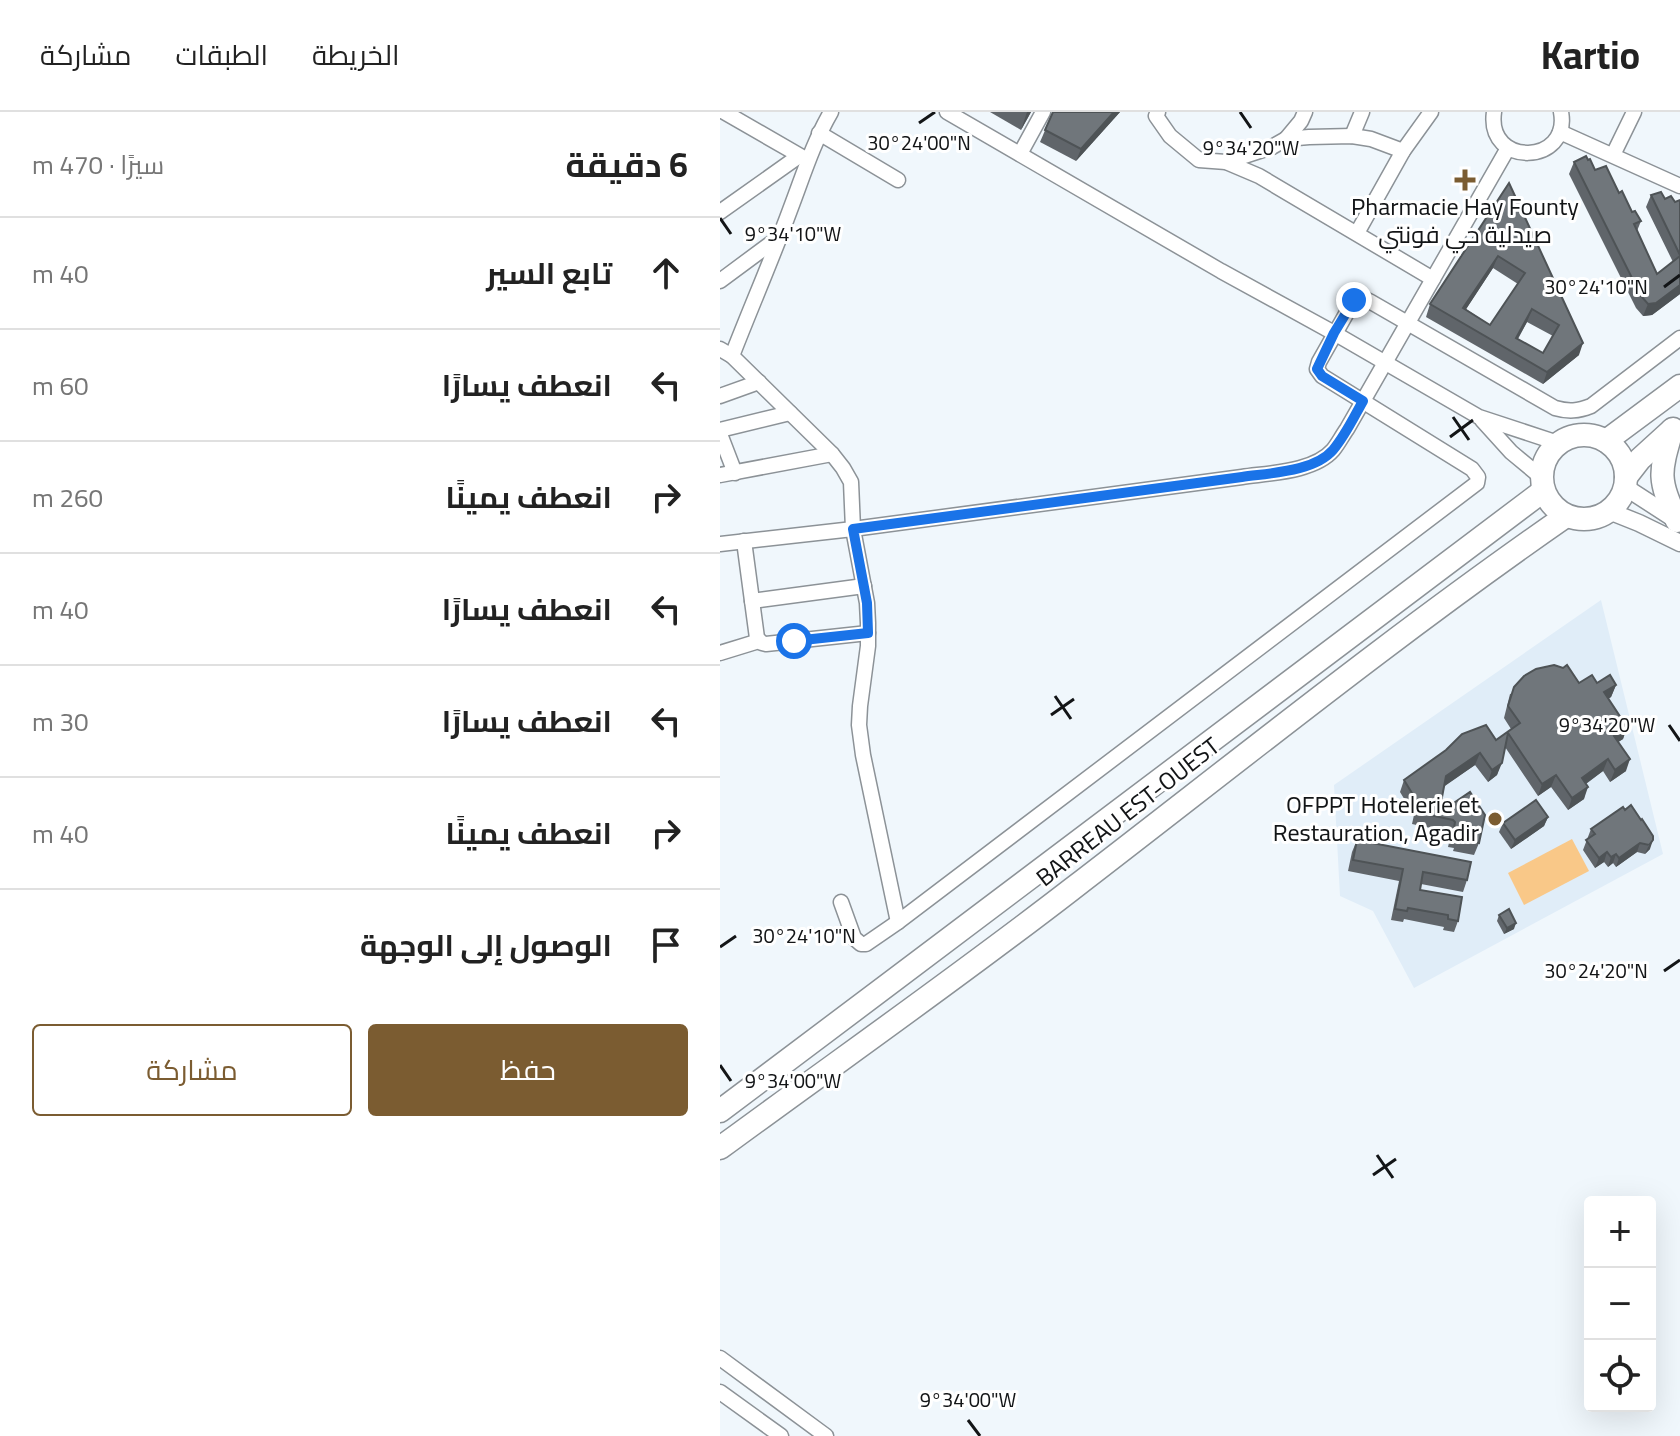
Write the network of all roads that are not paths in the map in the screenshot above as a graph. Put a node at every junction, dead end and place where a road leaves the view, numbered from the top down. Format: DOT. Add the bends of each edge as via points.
graph roads {
  1 [pos="724,112"];
  2 [pos="831,112"];
  3 [pos="947,112"];
  4 [pos="1043,112"];
  5 [pos="1158,112"];
  6 [pos="1305,112"];
  7 [pos="1362,112"];
  8 [pos="1431,112"];
  9 [pos="1494,112"];
  10 [pos="1561,112"];
  11 [pos="1634,112"];
  12 [pos="1560,132"];
  13 [pos="819,133"];
  14 [pos="1352,136"];
  15 [pos="1286,139"];
  16 [pos="1508,148"];
  17 [pos="1403,151"];
  18 [pos="1020,154"];
  19 [pos="1613,155"];
  20 [pos="803,158"];
  21 [pos="1226,162"];
  22 [pos="898,180"];
  23 [pos="1680,186"];
  24 [pos="720,212"];
  25 [pos="1357,233"];
  26 [pos="779,238"];
  27 [pos="1433,279"];
  28 [pos="720,281"];
  29 [pos="1407,322"];
  30 [pos="1334,333"];
  31 [pos="1680,338"];
  32 [pos="726,352"];
  33 [pos="1385,363"];
  34 [pos="759,382"];
  35 [pos="1680,386"];
  36 [pos="720,396"];
  37 [pos="1363,401"];
  38 [pos="790,413"];
  39 [pos="1479,417"];
  40 [pos="1676,427"];
  41 [pos="720,432"];
  42 [pos="1606,441"];
  43 [pos="1558,443"];
  44 [pos="832,454"];
  45 [pos="727,474"];
  46 [pos="1626,482"];
  47 [pos="1542,484"];
  48 [pos="1609,511"];
  49 [pos="1566,516"];
  50 [pos="853,529"];
  51 [pos="1679,529"];
  52 [pos="744,541"];
  53 [pos="720,544"];
  54 [pos="864,586"];
  55 [pos="752,601"];
  56 [pos="868,633"];
  57 [pos="759,641"];
  58 [pos="720,653"];
  59 [pos="841,902"];
  60 [pos="898,922"];
  61 [pos="720,1111"];
  62 [pos="720,1148"];
  63 [pos="720,1358"];
  64 [pos="720,1392"];
  65 [pos="781,1436"];
  66 [pos="826,1436"];
  1 -- 20 [label="street"];
  2 -- 13 [label="street"];
  3 -- 18 [label="street"];
  4 -- 18 [label="street"];
  5 -- 21 [label="street" via="1170,136 1199,160"];
  6 -- 15 [label="street"];
  7 -- 14 [label="street"];
  8 -- 17 [label="street"];
  9 -- 16 [label="street" via="1495,131"];
  10 -- 12 [label="street"];
  11 -- 19 [label="street"];
  12 -- 16 [label="street" via="1538,152"];
  12 -- 19 [label="street"];
  13 -- 20 [label="street"];
  13 -- 22 [label="street"];
  14 -- 15 [label="street"];
  14 -- 17 [label="street"];
  15 -- 21 [label="street"];
  16 -- 27 [label="street"];
  17 -- 25 [label="street"];
  18 -- 30 [label="street"];
  19 -- 23 [label="street"];
  20 -- 24 [label="street"];
  20 -- 26 [label="street"];
  21 -- 25 [label="street"];
  25 -- 27 [label="street"];
  26 -- 28 [label="street"];
  26 -- 32 [label="street"];
  27 -- 29 [label="street"];
  29 -- 30 [label="street" via="1357,298"];
  29 -- 31 [label="street" via="1565,411 1591,406"];
  29 -- 33 [label="street"];
  30 -- 33 [label="street"];
  30 -- 37 [label="street" via="1318,372"];
  32 -- 34 [label="street"];
  33 -- 37 [label="street"];
  33 -- 39 [label="street"];
  34 -- 36 [label="street"];
  34 -- 38 [label="street"];
  35 -- 42 [label="main road"];
  37 -- 50 [label="street" via="1333,450 1304,467"];
  37 -- 60 [label="street" via="1472,469 1477,483"];
  38 -- 41 [label="street"];
  38 -- 44 [label="street"];
  39 -- 43 [label="street"];
  39 -- 47 [label="street"];
  40 -- 46 [label="main road" via="1640,459"];
  40 -- 51 [label="main road" via="1661,479"];
  41 -- 45 [label="street"];
  42 -- 43 [label="main road" via="1582,434"];
  42 -- 46 [label="main road" via="1621,456"];
  43 -- 47 [label="main road" via="1543,464"];
  44 -- 45 [label="street"];
  44 -- 50 [label="street" via="851,482"];
  46 -- 48 [label="main road"];
  46 -- 51 [label="street"];
  47 -- 49 [label="main road" via="1548,501"];
  47 -- 61 [label="main road, BARREAU EST-OUEST"];
  48 -- 49 [label="main road" via="1587,520"];
  48 -- 51 [label="street" via="1639,523"];
  49 -- 62 [label="main road, BARREAU EST-OUEST"];
  50 -- 52 [label="street"];
  50 -- 54 [label="street"];
  52 -- 53 [label="street"];
  52 -- 55 [label="street"];
  54 -- 55 [label="street"];
  54 -- 56 [label="street"];
  55 -- 57 [label="street"];
  56 -- 57 [label="street"];
  56 -- 60 [label="street" via="859,725"];
  57 -- 58 [label="street"];
  59 -- 60 [label="street" via="861,944"];
  63 -- 66 [label="street"];
  64 -- 65 [label="street"];
}
